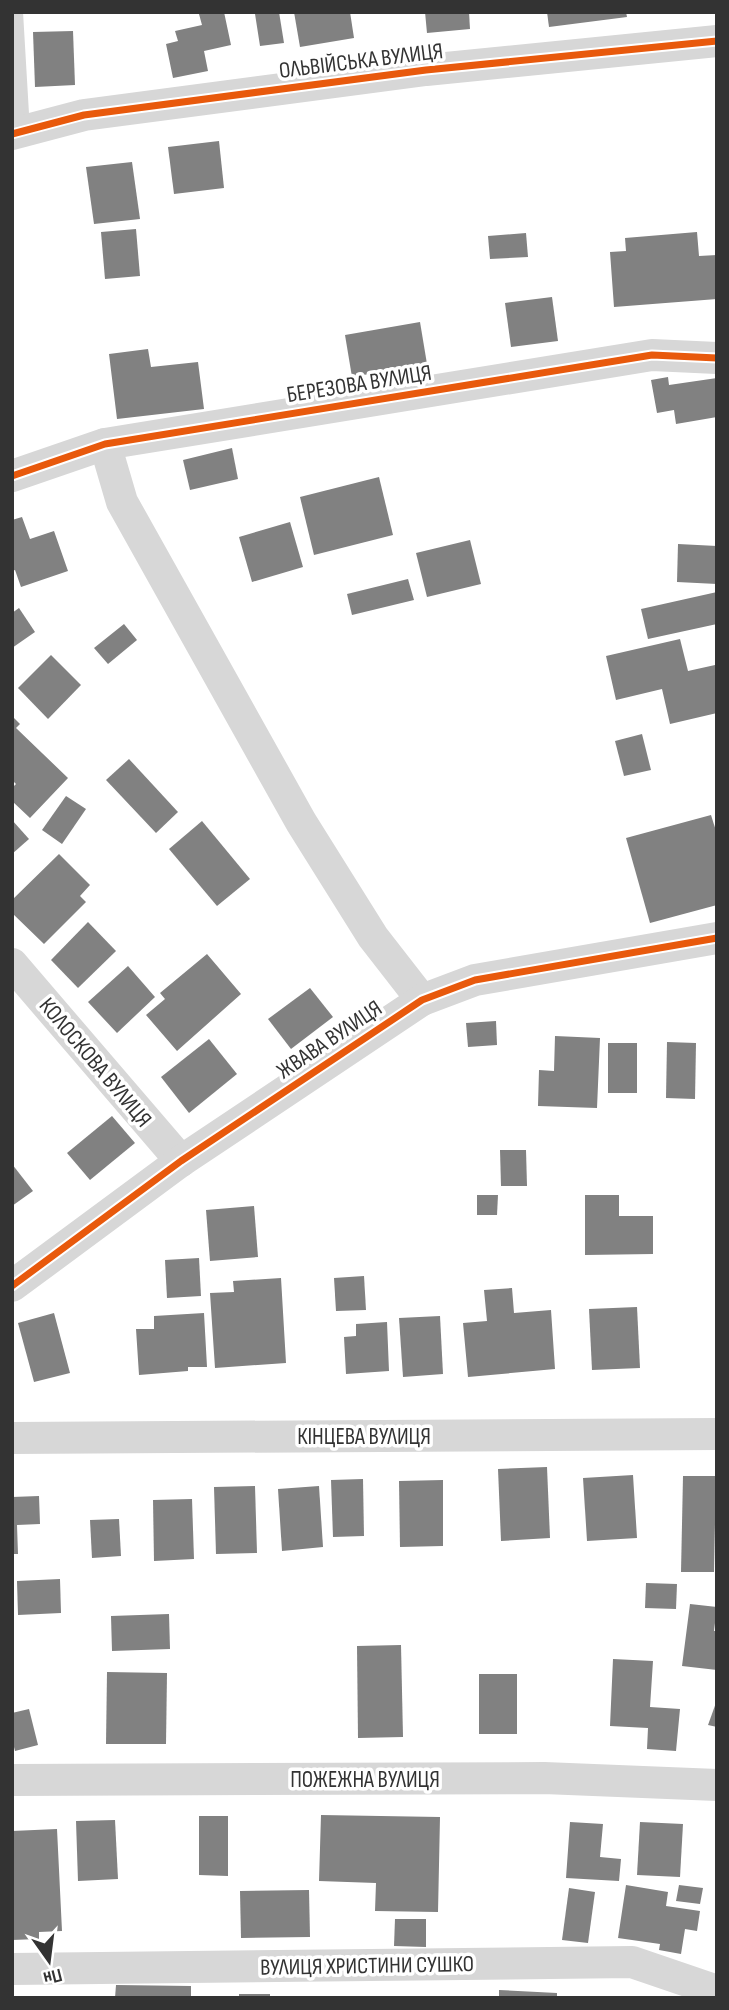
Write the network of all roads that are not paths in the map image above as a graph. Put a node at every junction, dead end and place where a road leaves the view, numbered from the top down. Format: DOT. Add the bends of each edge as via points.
graph roads {
  1 [pos="16,12"];
  2 [pos="717,41"];
  3 [pos="17,133"];
  4 [pos="717,358"];
  5 [pos="105,444"];
  6 [pos="12,477"];
  7 [pos="717,938"];
  8 [pos="12,964"];
  9 [pos="422,1000"];
  10 [pos="181,1161"];
  11 [pos="12,1286"];
  12 [pos="717,1434"];
  13 [pos="12,1438"];
  14 [pos="12,1780"];
  15 [pos="717,1785"];
  16 [pos="12,1969"];
  17 [pos="717,1991"];
  1 -- 3 [label="lane"];
  2 -- 3 [label="street, ОЛЬВІЙСЬКА ВУЛИЦЯ" via="426,70 125,109"];
  4 -- 5 [label="street, БЕРЕЗОВА ВУЛИЦЯ" via="652,355"];
  5 -- 6 [label="street, БЕРЕЗОВА ВУЛИЦЯ"];
  5 -- 9 [label="street" via="122,502 281,786 373,937"];
  7 -- 9 [label="street, ЖВАВА ВУЛИЦЯ" via="475,980"];
  8 -- 10 [label="street, КОЛОСКОВА ВУЛИЦЯ"];
  9 -- 10 [label="street, ЖВАВА ВУЛИЦЯ"];
  10 -- 11 [label="street, ЖВАВА ВУЛИЦЯ"];
  12 -- 13 [label="street, КІНЦЕВА ВУЛИЦЯ"];
  14 -- 15 [label="street, ПОЖЕЖНА ВУЛИЦЯ" via="544,1778"];
  16 -- 17 [label="street, ВУЛИЦЯ ХРИСТИНИ СУШКО" via="632,1962"];
}
